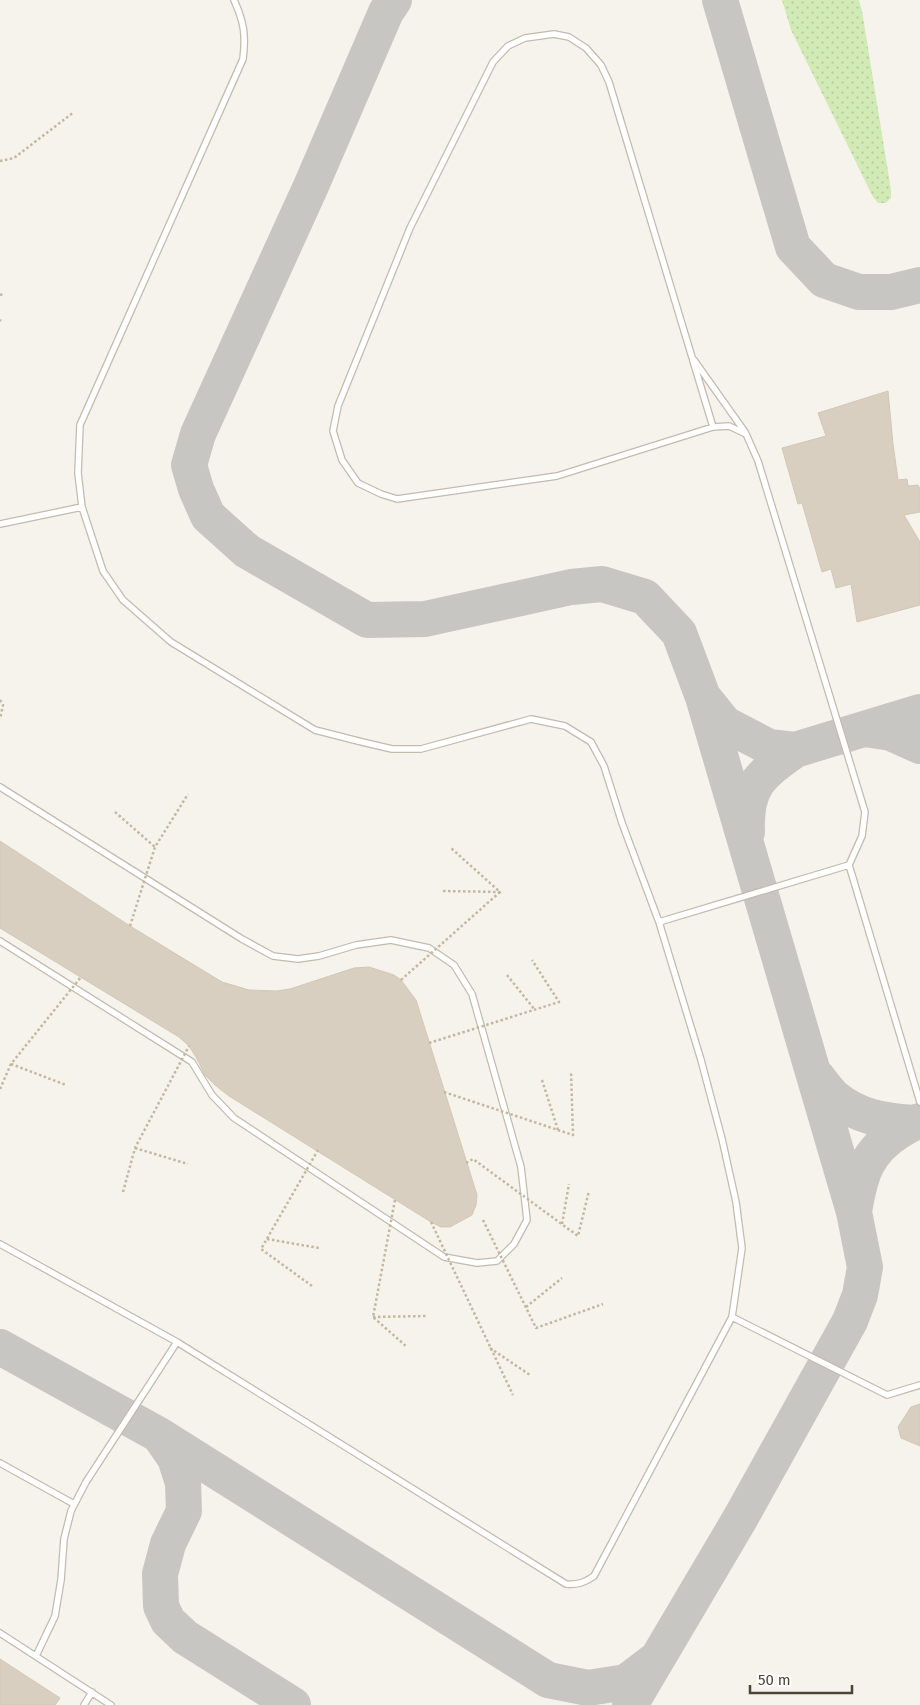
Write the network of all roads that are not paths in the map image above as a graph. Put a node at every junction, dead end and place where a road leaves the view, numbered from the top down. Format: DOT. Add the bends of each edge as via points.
graph roads {
  1 [pos="234,0"];
  2 [pos="691,354"];
  3 [pos="713,427"];
  4 [pos="746,434"];
  5 [pos="82,507"];
  6 [pos="0,524"];
  7 [pos="0,787"];
  8 [pos="849,865"];
  9 [pos="659,922"];
  10 [pos="0,941"];
  11 [pos="920,1102"];
  12 [pos="0,1244"];
  13 [pos="732,1317"];
  14 [pos="177,1342"];
  15 [pos="920,1385"];
  16 [pos="0,1463"];
  17 [pos="74,1504"];
  18 [pos="0,1633"];
  19 [pos="36,1656"];
  20 [pos="92,1692"];
  21 [pos="84,1705"];
  22 [pos="111,1705"];
  1 -- 5 [label="lane" via="245,37 243,59 80,425 78,473"];
  2 -- 3 [label="lane"];
  2 -- 3 [label="lane" via="609,82 601,65 586,48 569,38 554,34 525,38 508,46 492,62 410,228 338,406 333,431 342,460 358,483 397,499 558,476"];
  2 -- 4 [label="lane"];
  3 -- 4 [label="lane" via="729,426"];
  4 -- 8 [label="lane" via="758,461 865,812 862,836"];
  5 -- 6 [label="lane"];
  5 -- 9 [label="lane" via="102,571 123,600 171,642 315,730 392,749 421,749 531,719 565,726 591,742 604,766"];
  7 -- 10 [label="lane" via="273,956 298,959 391,940 429,948 454,965 472,994 521,1167 527,1220 514,1244 497,1261 477,1264 444,1257 234,1118 212,1095 192,1062"];
  8 -- 9 [label="lane"];
  8 -- 11 [label="lane"];
  9 -- 13 [label="lane" via="701,1060 736,1202 742,1248"];
  12 -- 14 [label="lane"];
  13 -- 14 [label="lane" via="594,1576 575,1585 566,1584"];
  13 -- 15 [label="lane" via="887,1395"];
  14 -- 17 [label="lane"];
  16 -- 17 [label="lane"];
  17 -- 19 [label="lane" via="64,1539 54,1616"];
  18 -- 19 [label="lane"];
  19 -- 20 [label="lane"];
  20 -- 21 [label="lane"];
  20 -- 22 [label="lane"];
}
